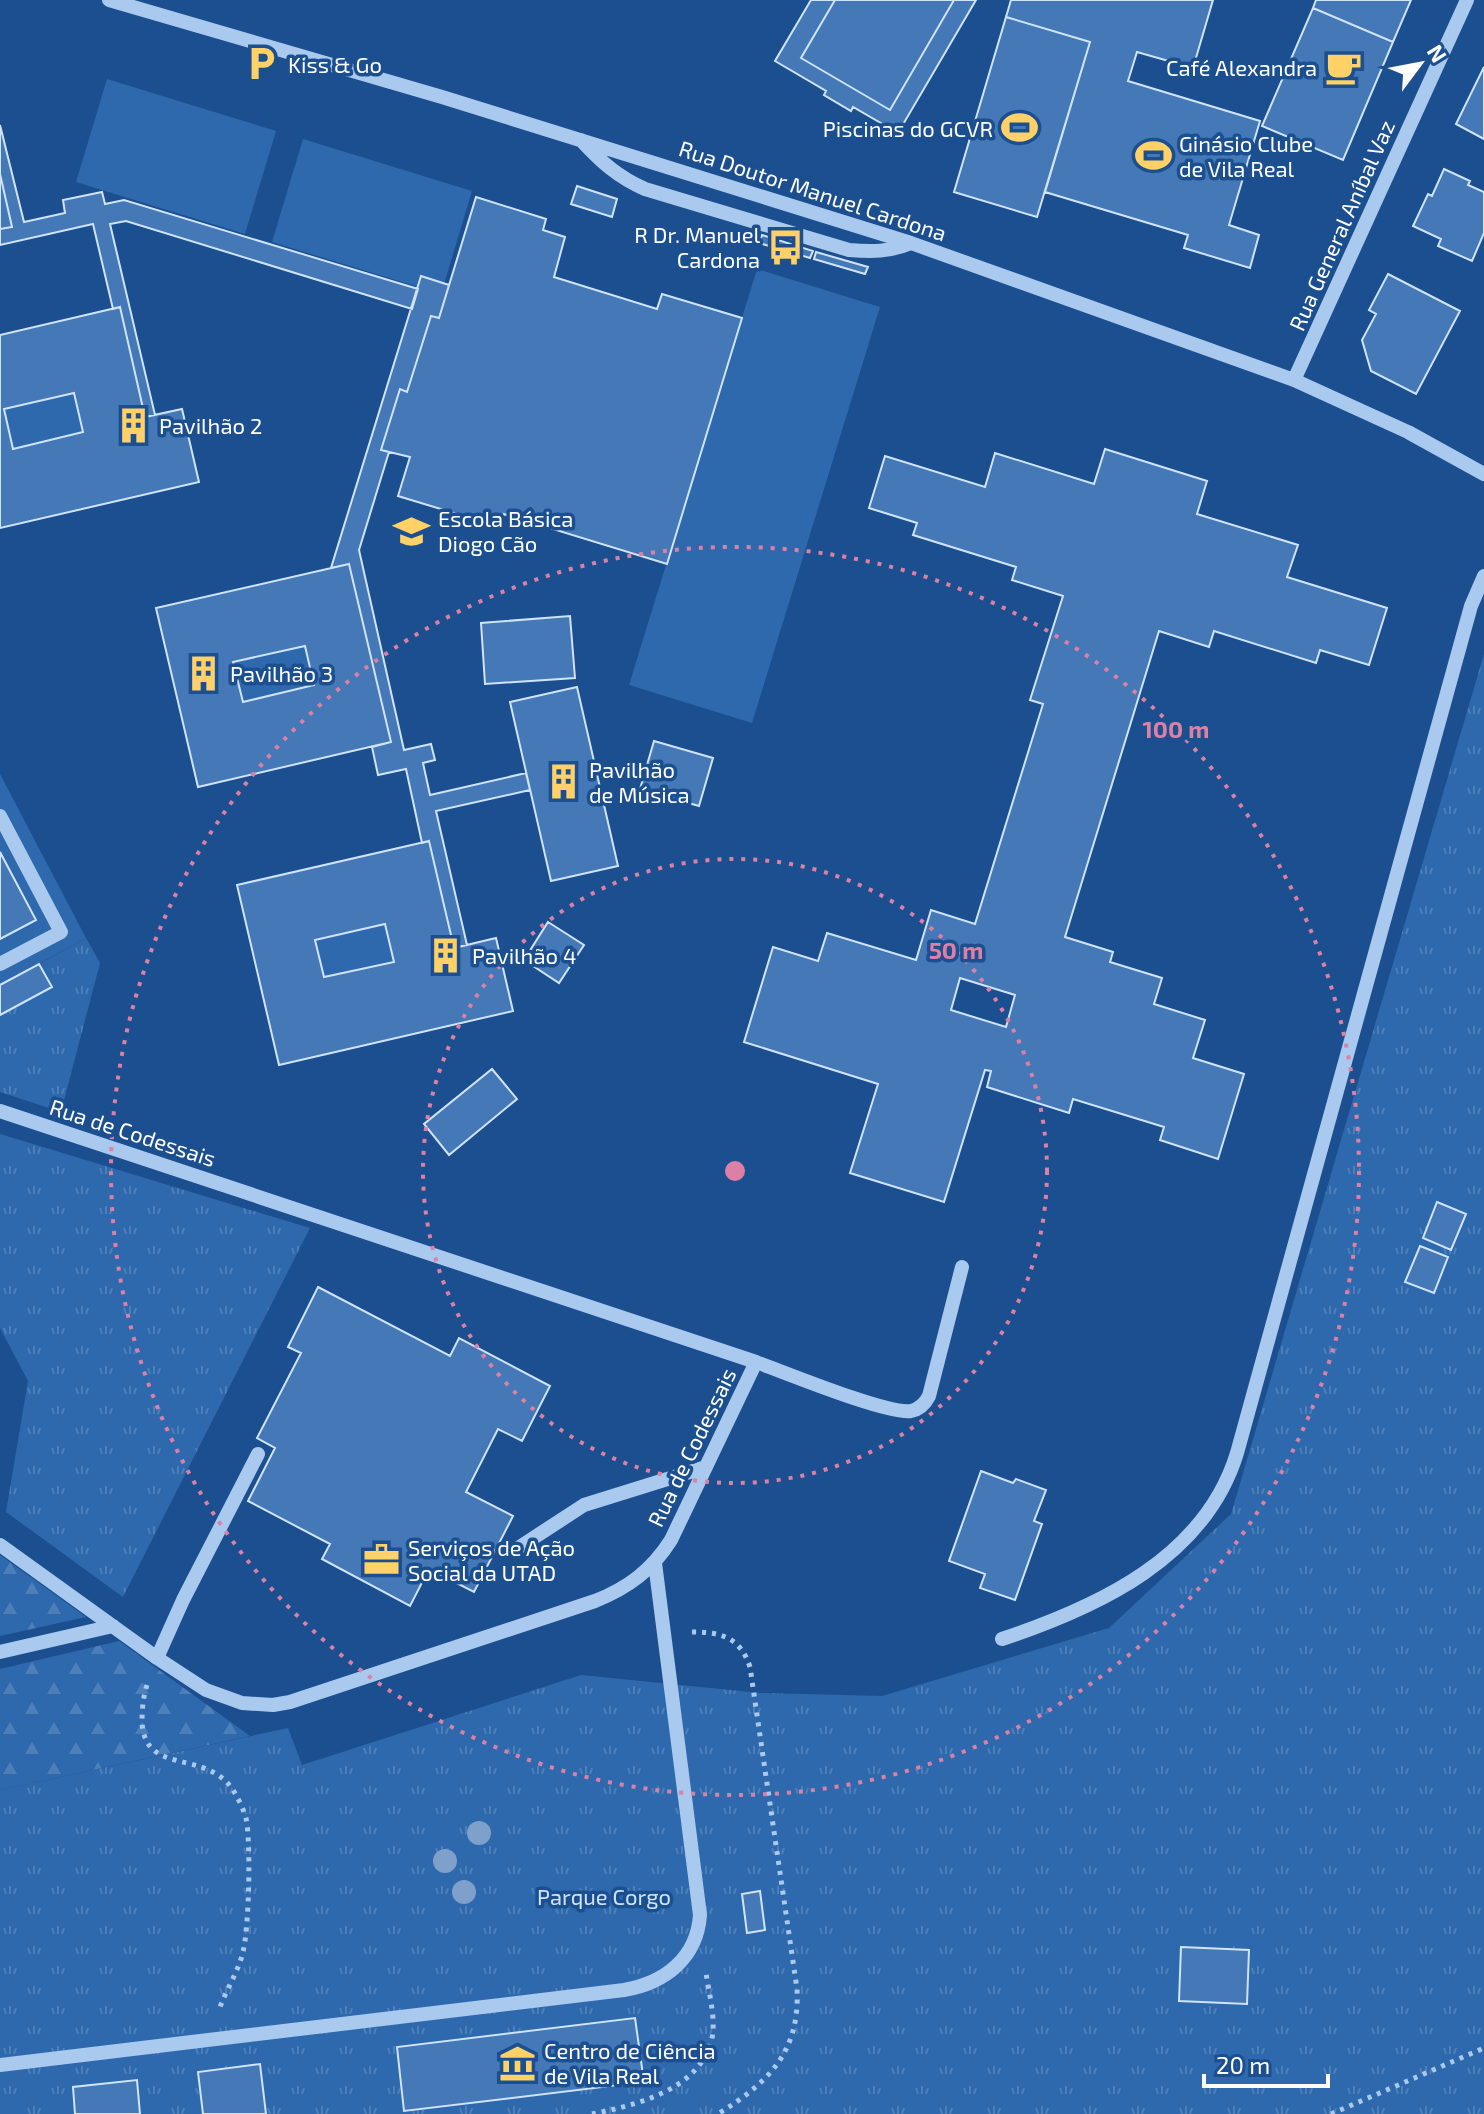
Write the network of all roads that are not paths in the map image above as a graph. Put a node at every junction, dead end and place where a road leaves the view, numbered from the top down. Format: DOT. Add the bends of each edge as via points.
graph roads {
  1 [pos="109,0"];
  2 [pos="1467,0"];
  3 [pos="581,140"];
  4 [pos="911,243"];
  5 [pos="1294,380"];
  6 [pos="1484,474"];
  7 [pos="1484,576"];
  8 [pos="0,816"];
  9 [pos="0,964"];
  10 [pos="0,1111"];
  11 [pos="962,1267"];
  12 [pos="756,1362"];
  13 [pos="258,1454"];
  14 [pos="706,1467"];
  15 [pos="0,1545"];
  16 [pos="515,1550"];
  17 [pos="655,1563"];
  18 [pos="113,1626"];
  19 [pos="1002,1639"];
  20 [pos="0,1652"];
  21 [pos="157,1658"];
  22 [pos="0,2065"];
  1 -- 3 [label="street, Rua Doutor Manuel Cardona"];
  2 -- 5 [label="street, Rua General Aníbal Vaz"];
  3 -- 4 [label="street, Rua Doutor Manuel Cardona"];
  3 -- 4 [label="street" via="602,164 645,189 849,250 894,250"];
  4 -- 5 [label="street, Rua Doutor Manuel Cardona"];
  5 -- 6 [label="street, Rua Doutor Manuel Cardona"];
  7 -- 19 [label="street" via="1471,606 1226,1483 1187,1536 1125,1586 1066,1617"];
  8 -- 9 [label="street" via="61,932"];
  10 -- 12 [label="street, Rua de Codessais"];
  11 -- 12 [label="street" via="929,1396 916,1409 885,1408"];
  12 -- 14 [label="street, Rua de Codessais"];
  13 -- 21 [label="street"];
  14 -- 16 [label="street" via="584,1505"];
  14 -- 17 [label="street, Rua de Codessais"];
  15 -- 18 [label="street, Rua de Codessais"];
  17 -- 21 [label="street, Rua de Codessais" via="624,1588 595,1601 290,1702 256,1706 225,1699"];
  17 -- 22 [label="street" via="700,1915 695,1940 679,1965 624,1990"];
  18 -- 20 [label="street"];
  18 -- 21 [label="street, Rua de Codessais"];
}
